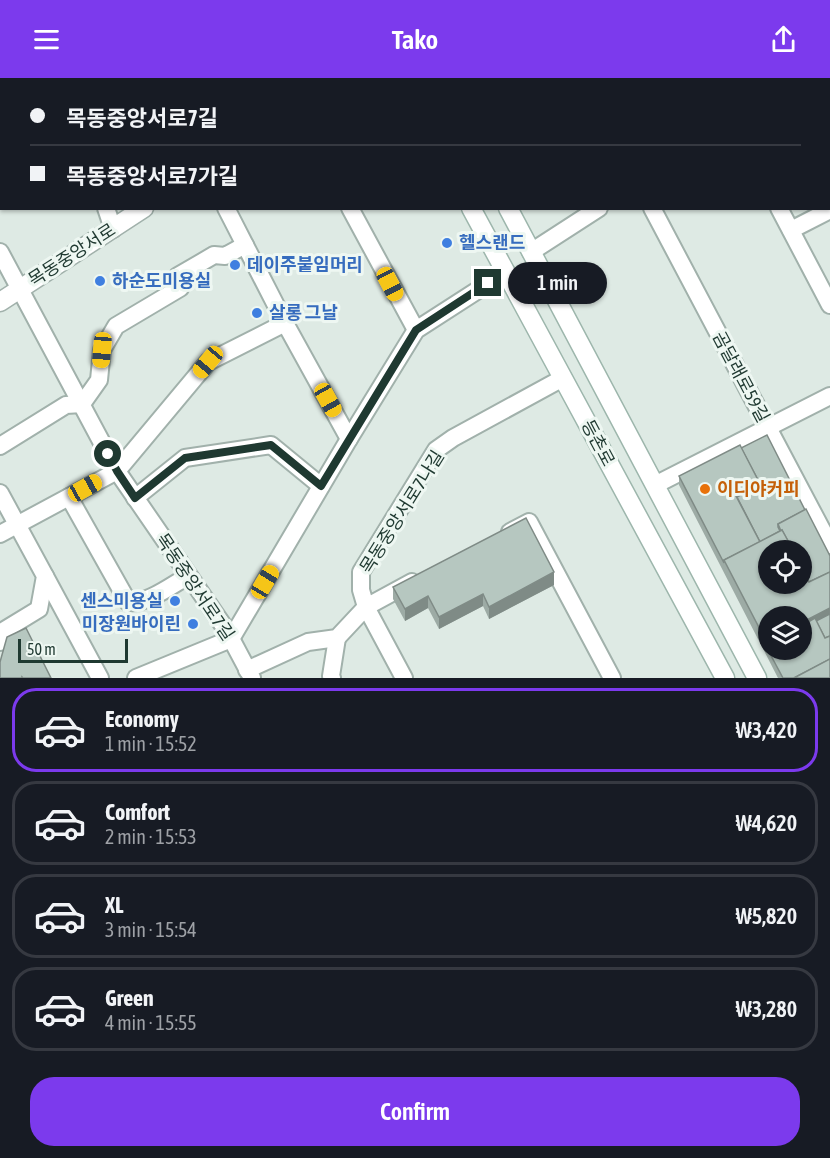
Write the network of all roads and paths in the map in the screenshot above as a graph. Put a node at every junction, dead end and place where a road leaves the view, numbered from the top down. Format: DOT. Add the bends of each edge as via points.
graph roads {
  1 [pos="107,210"];
  2 [pos="141,210"];
  3 [pos="227,210"];
  4 [pos="351,210"];
  5 [pos="472,210"];
  6 [pos="509,210"];
  7 [pos="596,210"];
  8 [pos="653,210"];
  9 [pos="780,210"];
  10 [pos="830,210"];
  11 [pos="113,229"];
  12 [pos="791,230"];
  13 [pos="245,245"];
  14 [pos="0,252"];
  15 [pos="531,252"];
  16 [pos="506,272"];
  17 [pos="20,289"];
  18 [pos="0,302"];
  19 [pos="830,305"];
  20 [pos="285,323"];
  21 [pos="416,330"];
  22 [pos="563,378"];
  23 [pos="830,396"];
  24 [pos="82,404"];
  25 [pos="768,428"];
  26 [pos="349,439"];
  27 [pos="0,446"];
  28 [pos="117,471"];
  29 [pos="655,485"];
  30 [pos="321,486"];
  31 [pos="0,493"];
  32 [pos="69,497"];
  33 [pos="135,498"];
  34 [pos="18,525"];
  35 [pos="0,534"];
  36 [pos="499,538"];
  37 [pos="830,545"];
  38 [pos="427,575"];
  39 [pos="45,576"];
  40 [pos="188,576"];
  41 [pos="366,607"];
  42 [pos="337,638"];
  43 [pos="231,639"];
  44 [pos="0,642"];
  45 [pos="250,674"];
  46 [pos="100,678"];
  47 [pos="136,678"];
  48 [pos="332,678"];
  49 [pos="404,678"];
  50 [pos="612,678"];
  51 [pos="725,678"];
  52 [pos="757,678"];
  1 -- 11 [label="street"];
  2 -- 11 [label="main road, 목동중앙서로"];
  3 -- 13 [label="street"];
  4 -- 21 [label="street"];
  5 -- 16 [label="main road, 등촌로"];
  6 -- 15 [label="main road, 등촌로"];
  7 -- 15 [label="street"];
  8 -- 25 [label="street, 곰달래로59길"];
  9 -- 12 [label="street"];
  10 -- 12 [label="street"];
  11 -- 17 [label="main road, 목동중앙서로"];
  12 -- 19 [label="street"];
  13 -- 20 [label="street"];
  13 -- 24 [label="street" via="225,256 214,255 178,276 180,288 116,326 102,350 99,380"];
  14 -- 17 [label="street, 목동중앙서로7길"];
  15 -- 29 [label="main road, 등촌로"];
  16 -- 21 [label="street"];
  16 -- 22 [label="main road, 등촌로"];
  17 -- 18 [label="main road, 목동중앙서로"];
  17 -- 24 [label="street, 목동중앙서로7길"];
  20 -- 26 [label="street"];
  20 -- 28 [label="street" via="208,362"];
  21 -- 26 [label="street"];
  22 -- 41 [label="street, 목동중앙서로7나길" via="436,450 361,572"];
  22 -- 51 [label="main road, 등촌로"];
  23 -- 25 [label="street"];
  24 -- 27 [label="street" via="66,405"];
  24 -- 28 [label="street, 목동중앙서로7길"];
  25 -- 29 [label="street"];
  25 -- 37 [label="street, 곰달래로59길"];
  26 -- 30 [label="street"];
  28 -- 32 [label="street"];
  28 -- 33 [label="street, 목동중앙서로7길"];
  29 -- 52 [label="main road, 등촌로"];
  30 -- 33 [label="street" via="271,445 185,458"];
  30 -- 43 [label="street"];
  31 -- 34 [label="street"];
  32 -- 34 [label="street"];
  32 -- 40 [label="street" via="128,602 143,601"];
  33 -- 40 [label="street, 목동중앙서로7길"];
  34 -- 35 [label="street"];
  34 -- 39 [label="street"];
  36 -- 50 [label="street" via="529,522"];
  38 -- 41 [label="street, 목동중앙서로7나길"];
  39 -- 44 [label="street" via="39,609 3,631"];
  39 -- 46 [label="street"];
  40 -- 43 [label="street, 목동중앙서로7길"];
  41 -- 42 [label="street, 목동중앙서로7나길"];
  41 -- 49 [label="street, 목동중앙서로7나길"];
  42 -- 45 [label="street" via="308,642"];
  42 -- 48 [label="street"];
  43 -- 45 [label="street, 목동중앙서로7길"];
  43 -- 47 [label="street"];
}
